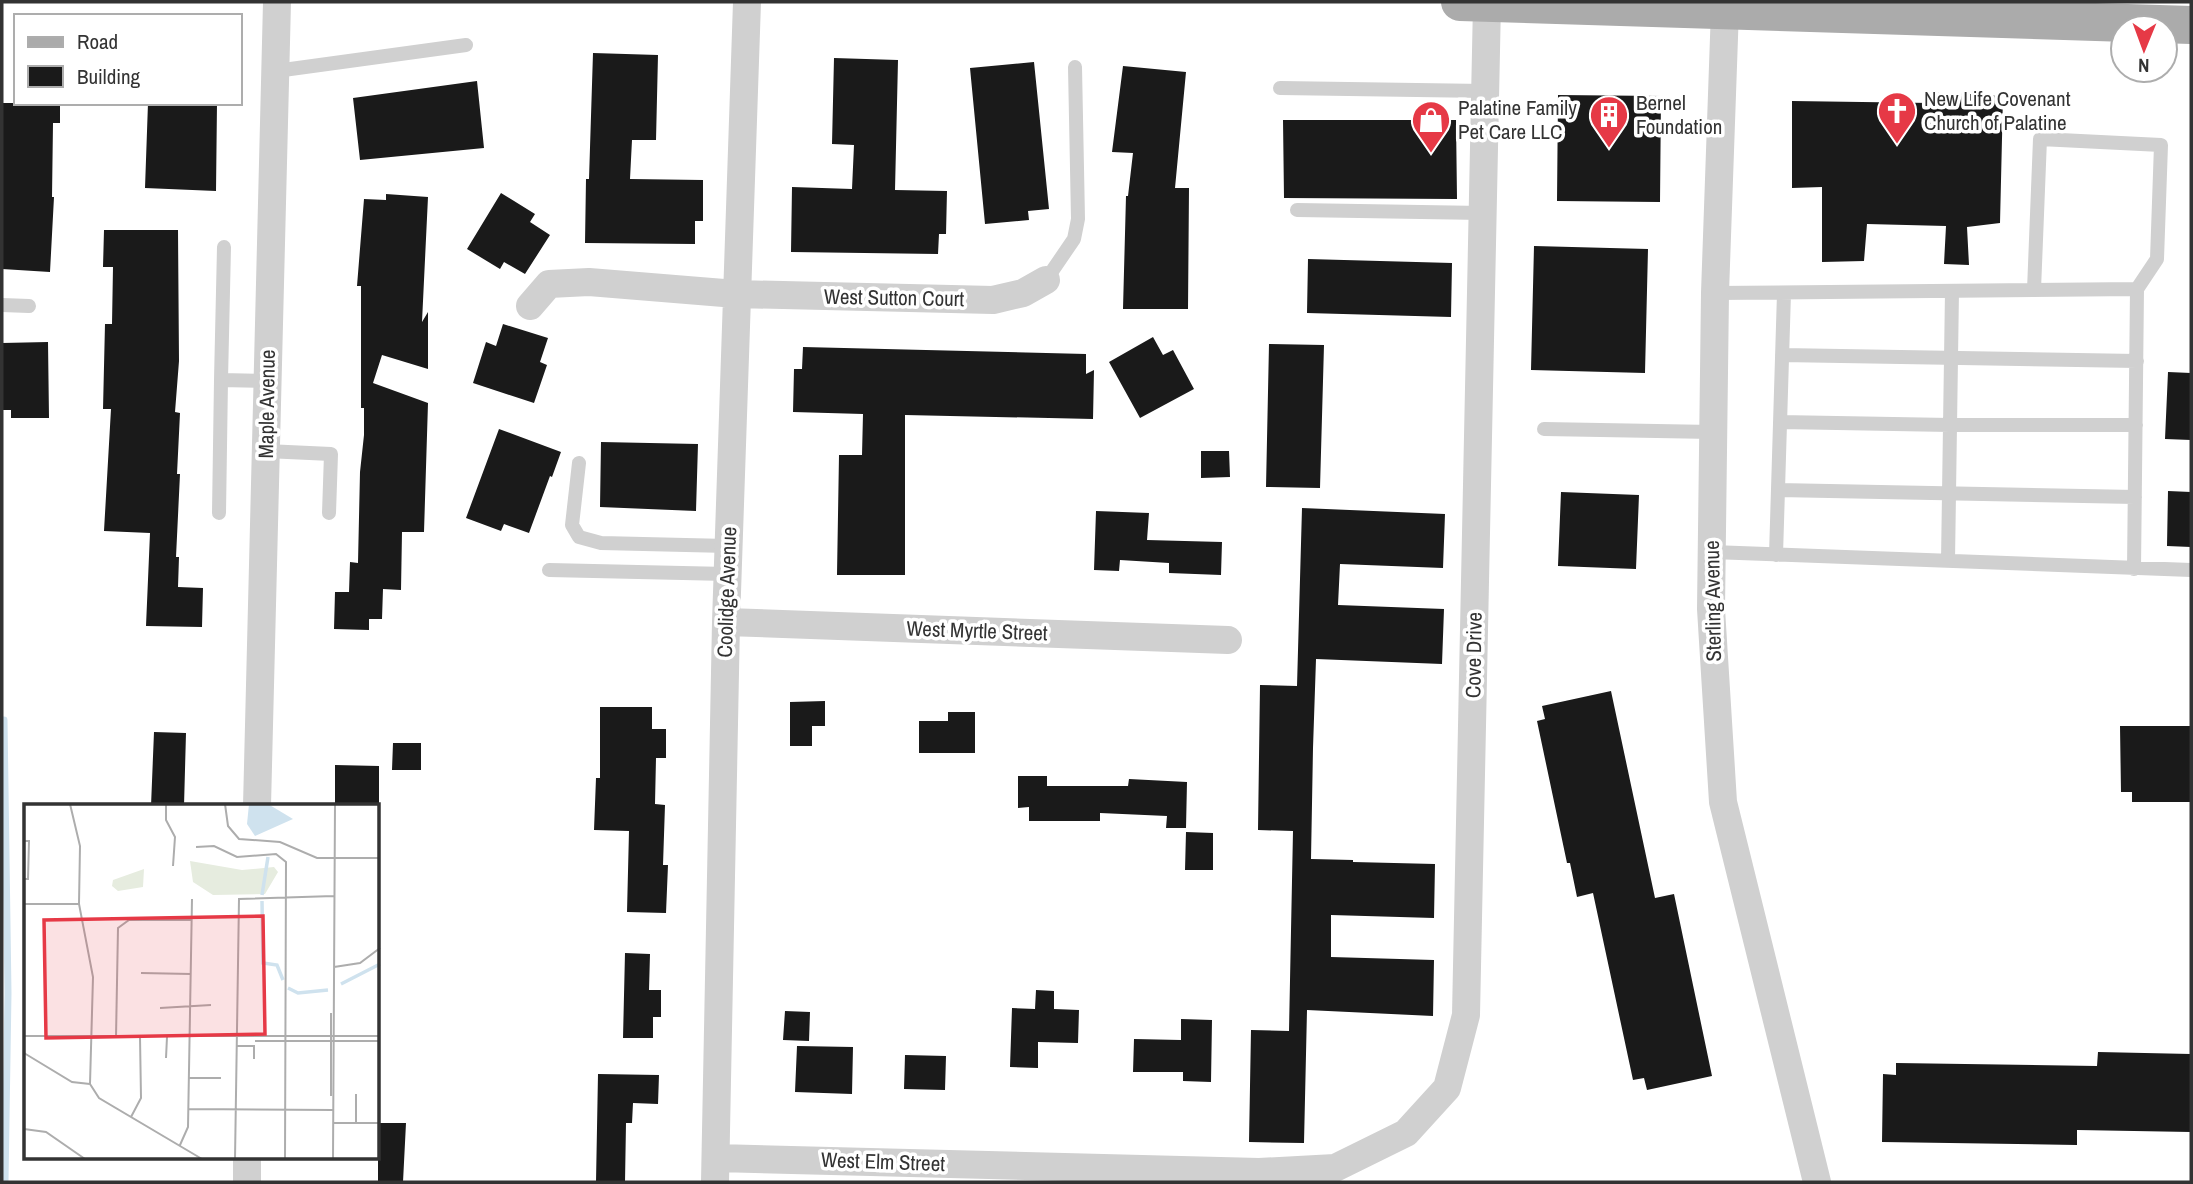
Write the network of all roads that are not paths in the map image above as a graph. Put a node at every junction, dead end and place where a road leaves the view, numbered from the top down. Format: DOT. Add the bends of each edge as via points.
graph roads {
  1 [pos="277,2"];
  2 [pos="747,2"];
  3 [pos="1473,2"];
  4 [pos="1725,9"];
  5 [pos="2191,25"];
  6 [pos="466,45"];
  7 [pos="1075,67"];
  8 [pos="276,71"];
  9 [pos="1280,89"];
  10 [pos="1485,91"];
  11 [pos="1297,210"];
  12 [pos="1483,213"];
  13 [pos="224,247"];
  14 [pos="1046,280"];
  15 [pos="2137,289"];
  16 [pos="2034,290"];
  17 [pos="1952,291"];
  18 [pos="1784,292"];
  19 [pos="1715,293"];
  20 [pos="736,294"];
  21 [pos="2,305"];
  22 [pos="29,306"];
  23 [pos="530,306"];
  24 [pos="1782,355"];
  25 [pos="1951,359"];
  26 [pos="2137,361"];
  27 [pos="221,380"];
  28 [pos="268,381"];
  29 [pos="1780,422"];
  30 [pos="1950,425"];
  31 [pos="2136,425"];
  32 [pos="1544,429"];
  33 [pos="1713,432"];
  34 [pos="266,451"];
  35 [pos="579,463"];
  36 [pos="1778,490"];
  37 [pos="1950,493"];
  38 [pos="2135,497"];
  39 [pos="219,513"];
  40 [pos="329,513"];
  41 [pos="728,546"];
  42 [pos="1712,552"];
  43 [pos="1776,555"];
  44 [pos="1948,561"];
  45 [pos="2134,569"];
  46 [pos="549,570"];
  47 [pos="2191,570"];
  48 [pos="727,574"];
  49 [pos="726,622"];
  50 [pos="1228,640"];
  51 [pos="257,804"];
  52 [pos="247,1160"];
  53 [pos="716,1170"];
  54 [pos="1259,1172"];
  55 [pos="247,1182"];
  56 [pos="1817,1182"];
  1 -- 8 [label="street, Maple Avenue"];
  2 -- 20 [label="street, Coolidge Avenue"];
  3 -- 4 [label="main road"];
  3 -- 10 [label="street, Cove Drive"];
  4 -- 5 [label="main road"];
  4 -- 19 [label="street, Sterling Avenue"];
  6 -- 8 [label="lane"];
  7 -- 14 [label="lane" via="1078,219 1074,239"];
  8 -- 28 [label="street, Maple Avenue"];
  9 -- 10 [label="lane"];
  10 -- 12 [label="street, Cove Drive"];
  11 -- 12 [label="lane"];
  12 -- 54 [label="street, Cove Drive" via="1466,1015 1447,1088 1406,1133 1335,1168"];
  13 -- 27 [label="lane"];
  14 -- 20 [label="street, West Sutton Court" via="1023,293 993,300"];
  15 -- 16 [label="lane"];
  15 -- 16 [label="lane" via="2157,259 2161,145 2040,139"];
  15 -- 26 [label="lane"];
  16 -- 17 [label="lane"];
  17 -- 18 [label="lane"];
  17 -- 25 [label="lane"];
  18 -- 19 [label="lane"];
  18 -- 24 [label="lane"];
  19 -- 33 [label="street, Sterling Avenue"];
  20 -- 23 [label="street, West Sutton Court" via="589,282 549,284"];
  20 -- 41 [label="street, Coolidge Avenue"];
  21 -- 22 [label="lane"];
  24 -- 25 [label="lane"];
  24 -- 29 [label="lane"];
  25 -- 26 [label="lane"];
  25 -- 30 [label="lane"];
  26 -- 31 [label="lane"];
  27 -- 28 [label="lane"];
  27 -- 39 [label="lane"];
  28 -- 34 [label="street, Maple Avenue"];
  29 -- 30 [label="lane"];
  29 -- 36 [label="lane"];
  30 -- 31 [label="lane"];
  30 -- 37 [label="lane"];
  31 -- 38 [label="lane"];
  32 -- 33 [label="lane"];
  33 -- 42 [label="street, Sterling Avenue"];
  34 -- 40 [label="lane" via="331,454"];
  34 -- 51 [label="street, Maple Avenue"];
  35 -- 41 [label="lane" via="572,526 579,537 601,543"];
  36 -- 37 [label="lane"];
  36 -- 43 [label="lane"];
  37 -- 38 [label="lane"];
  37 -- 44 [label="lane"];
  38 -- 45 [label="lane"];
  41 -- 48 [label="street, Coolidge Avenue"];
  42 -- 43 [label="lane"];
  42 -- 56 [label="street, Sterling Avenue" via="1711,609 1723,802"];
  43 -- 44 [label="lane"];
  44 -- 45 [label="lane"];
  45 -- 47 [label="lane"];
  46 -- 48 [label="lane"];
  48 -- 49 [label="street, Coolidge Avenue"];
  49 -- 50 [label="street, West Myrtle Street"];
  49 -- 53 [label="street, Coolidge Avenue"];
  52 -- 55 [label="street"];
  53 -- 54 [label="street, West Elm Street"];
}
